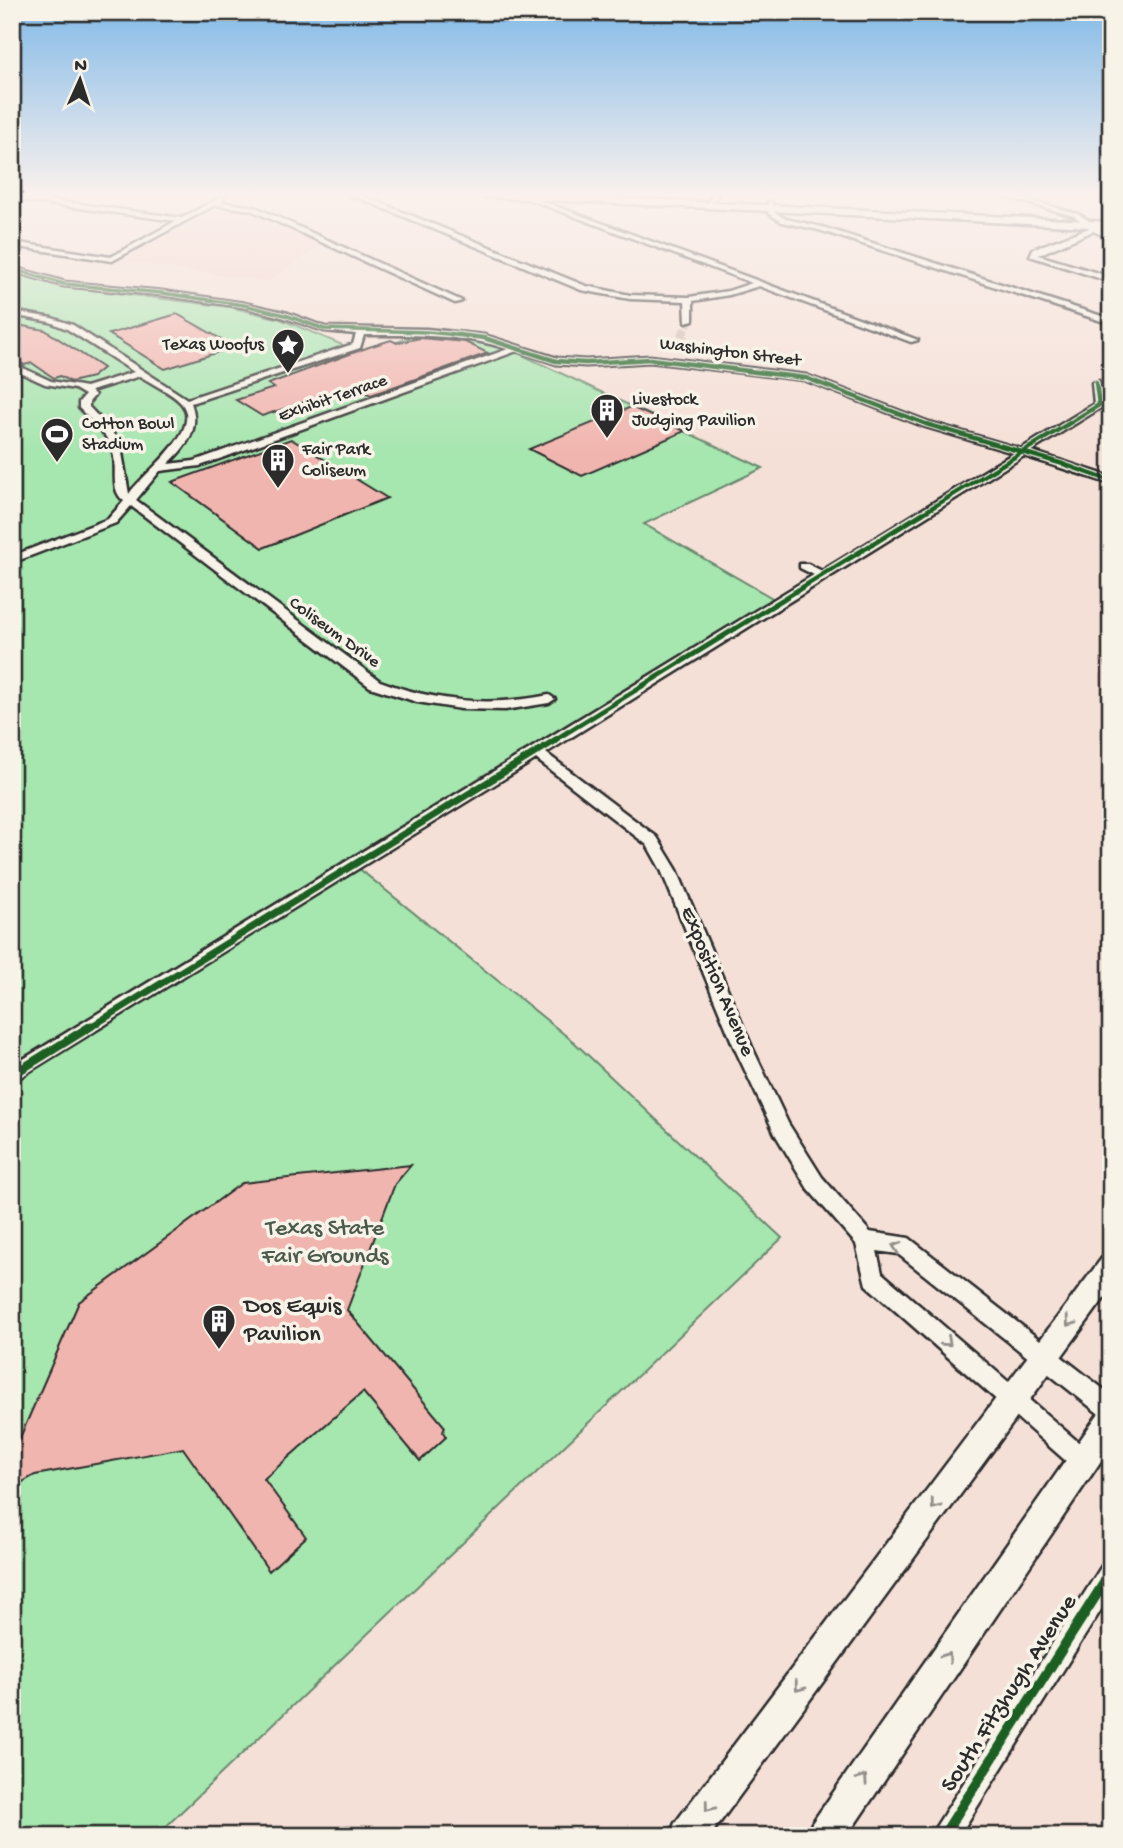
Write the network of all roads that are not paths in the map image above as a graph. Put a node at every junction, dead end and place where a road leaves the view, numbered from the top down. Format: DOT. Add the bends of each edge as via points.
graph roads {
  1 [pos="51,280"];
  2 [pos="412,280"];
  3 [pos="565,280"];
  4 [pos="752,280"];
  5 [pos="982,280"];
  6 [pos="760,283"];
  7 [pos="689,299"];
  8 [pos="458,301"];
  9 [pos="12,313"];
  10 [pos="689,320"];
  11 [pos="1111,322"];
  12 [pos="360,332"];
  13 [pos="914,340"];
  14 [pos="518,348"];
  15 [pos="676,350"];
  16 [pos="670,361"];
  17 [pos="12,366"];
  18 [pos="141,373"];
  19 [pos="1096,383"];
  20 [pos="86,390"];
  21 [pos="186,402"];
  22 [pos="1023,452"];
  23 [pos="156,468"];
  24 [pos="1111,481"];
  25 [pos="131,502"];
  26 [pos="12,560"];
  27 [pos="804,566"];
  28 [pos="822,575"];
  29 [pos="549,699"];
  30 [pos="537,753"];
  31 [pos="12,1075"];
  32 [pos="865,1240"];
  33 [pos="1111,1267"];
  34 [pos="1044,1356"];
  35 [pos="1013,1401"];
  36 [pos="1111,1409"];
  37 [pos="1111,1420"];
  38 [pos="1083,1461"];
  39 [pos="1111,1572"];
  40 [pos="688,1836"];
  41 [pos="825,1836"];
  42 [pos="943,1836"];
  1 -- 12 [label="street, Washington Street" via="212,300 269,310 324,329"];
  2 -- 8 [label="street"];
  3 -- 7 [label="street" via="630,297"];
  4 -- 6 [label="street"];
  5 -- 11 [label="street"];
  6 -- 7 [label="street"];
  6 -- 13 [label="street"];
  7 -- 10 [label="street"];
  9 -- 18 [label="street" via="63,323"];
  12 -- 14 [label="street, Washington Street" via="455,334"];
  12 -- 21 [label="street" via="357,346"];
  14 -- 16 [label="street, Washington Street" via="556,361"];
  14 -- 23 [label="street, Exhibit Terrace" via="196,464"];
  15 -- 16 [label="street"];
  16 -- 22 [label="street, Washington Street" via="806,378 926,424"];
  17 -- 20 [label="street" via="51,384"];
  18 -- 20 [label="street"];
  18 -- 21 [label="street"];
  19 -- 22 [label="street" via="1099,405"];
  20 -- 25 [label="street" via="90,395 85,408 118,449 120,488"];
  21 -- 23 [label="street" via="192,419 186,437"];
  22 -- 24 [label="street, Washington Street"];
  22 -- 28 [label="street"];
  23 -- 25 [label="street"];
  25 -- 26 [label="street" via="112,521"];
  25 -- 29 [label="street, Coliseum Drive" via="375,684 413,698 470,706 522,706"];
  27 -- 28 [label="street"];
  28 -- 30 [label="street"];
  30 -- 31 [label="street"];
  30 -- 32 [label="street, Exposition Avenue" via="652,841 669,870 781,1128 815,1183"];
  34 -- 32 [label="street, one-way" via="902,1245"];
  32 -- 35 [label="street, Exposition Avenue, one-way" via="873,1279"];
  33 -- 34 [label="main road, one-way"];
  34 -- 35 [label="main road"];
  34 -- 36 [label="street"];
  35 -- 38 [label="street, Exposition Avenue"];
  35 -- 40 [label="main road, one-way"];
  37 -- 38 [label="main road"];
  41 -- 38 [label="main road, one-way"];
  39 -- 42 [label="street, South Fitzhugh Avenue"];
}
